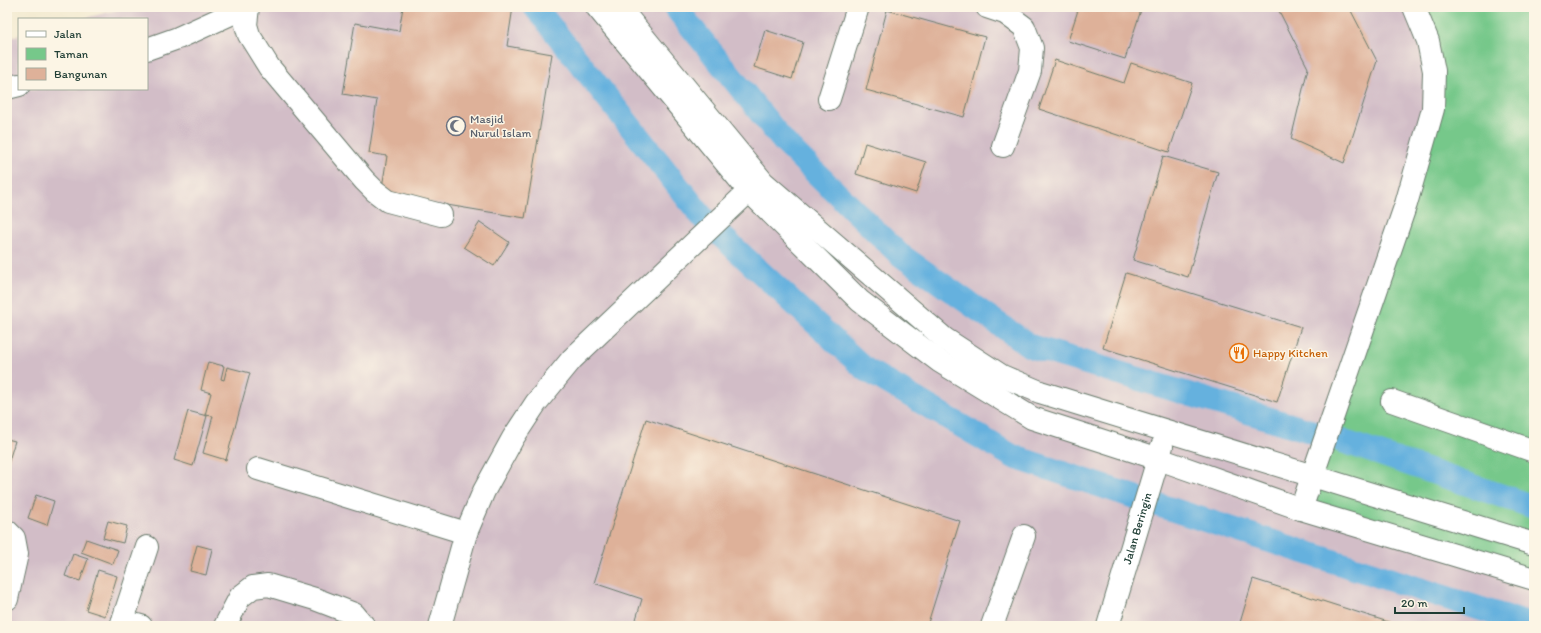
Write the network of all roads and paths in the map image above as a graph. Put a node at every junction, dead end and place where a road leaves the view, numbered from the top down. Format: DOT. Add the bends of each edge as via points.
graph roads {
  1 [pos="247,7"];
  2 [pos="597,7"];
  3 [pos="619,7"];
  4 [pos="858,7"];
  5 [pos="987,7"];
  6 [pos="1414,7"];
  7 [pos="148,49"];
  8 [pos="18,85"];
  9 [pos="7,88"];
  10 [pos="829,99"];
  11 [pos="1003,146"];
  12 [pos="749,191"];
  13 [pos="441,215"];
  14 [pos="1392,401"];
  15 [pos="1166,431"];
  16 [pos="1534,451"];
  17 [pos="1159,459"];
  18 [pos="258,469"];
  19 [pos="1313,476"];
  20 [pos="1301,509"];
  21 [pos="7,531"];
  22 [pos="466,533"];
  23 [pos="1024,536"];
  24 [pos="1534,544"];
  25 [pos="147,547"];
  26 [pos="1534,579"];
  27 [pos="7,598"];
  28 [pos="128,624"];
  29 [pos="225,626"];
  30 [pos="364,626"];
  31 [pos="440,626"];
  32 [pos="992,626"];
  33 [pos="1108,626"];
  1 -- 7 [label="street"];
  1 -- 13 [label="street" via="246,25 249,36 269,67 364,180 388,201"];
  2 -- 12 [label="street"];
  3 -- 15 [label="street" via="763,182 945,339 1002,376 1034,389"];
  4 -- 10 [label="street"];
  5 -- 11 [label="street" via="1005,13 1024,27 1032,48 1030,71"];
  6 -- 19 [label="street" via="1428,41 1434,70 1433,109 1403,211"];
  8 -- 9 [label="street"];
  12 -- 17 [label="street" via="860,301 939,361 1032,418"];
  12 -- 22 [label="street" via="572,358 536,402 513,438 484,491"];
  14 -- 16 [label="street"];
  15 -- 17 [label="street, Jalan Beringin"];
  15 -- 19 [label="street"];
  17 -- 20 [label="street"];
  17 -- 33 [label="street, Jalan Beringin"];
  18 -- 22 [label="street"];
  19 -- 20 [label="street"];
  19 -- 24 [label="street"];
  20 -- 26 [label="street"];
  21 -- 27 [label="street" via="14,538 17,554"];
  22 -- 31 [label="street"];
  23 -- 32 [label="street"];
  25 -- 28 [label="street"];
  29 -- 30 [label="street" via="240,597 253,587 268,585 354,614"];
}
